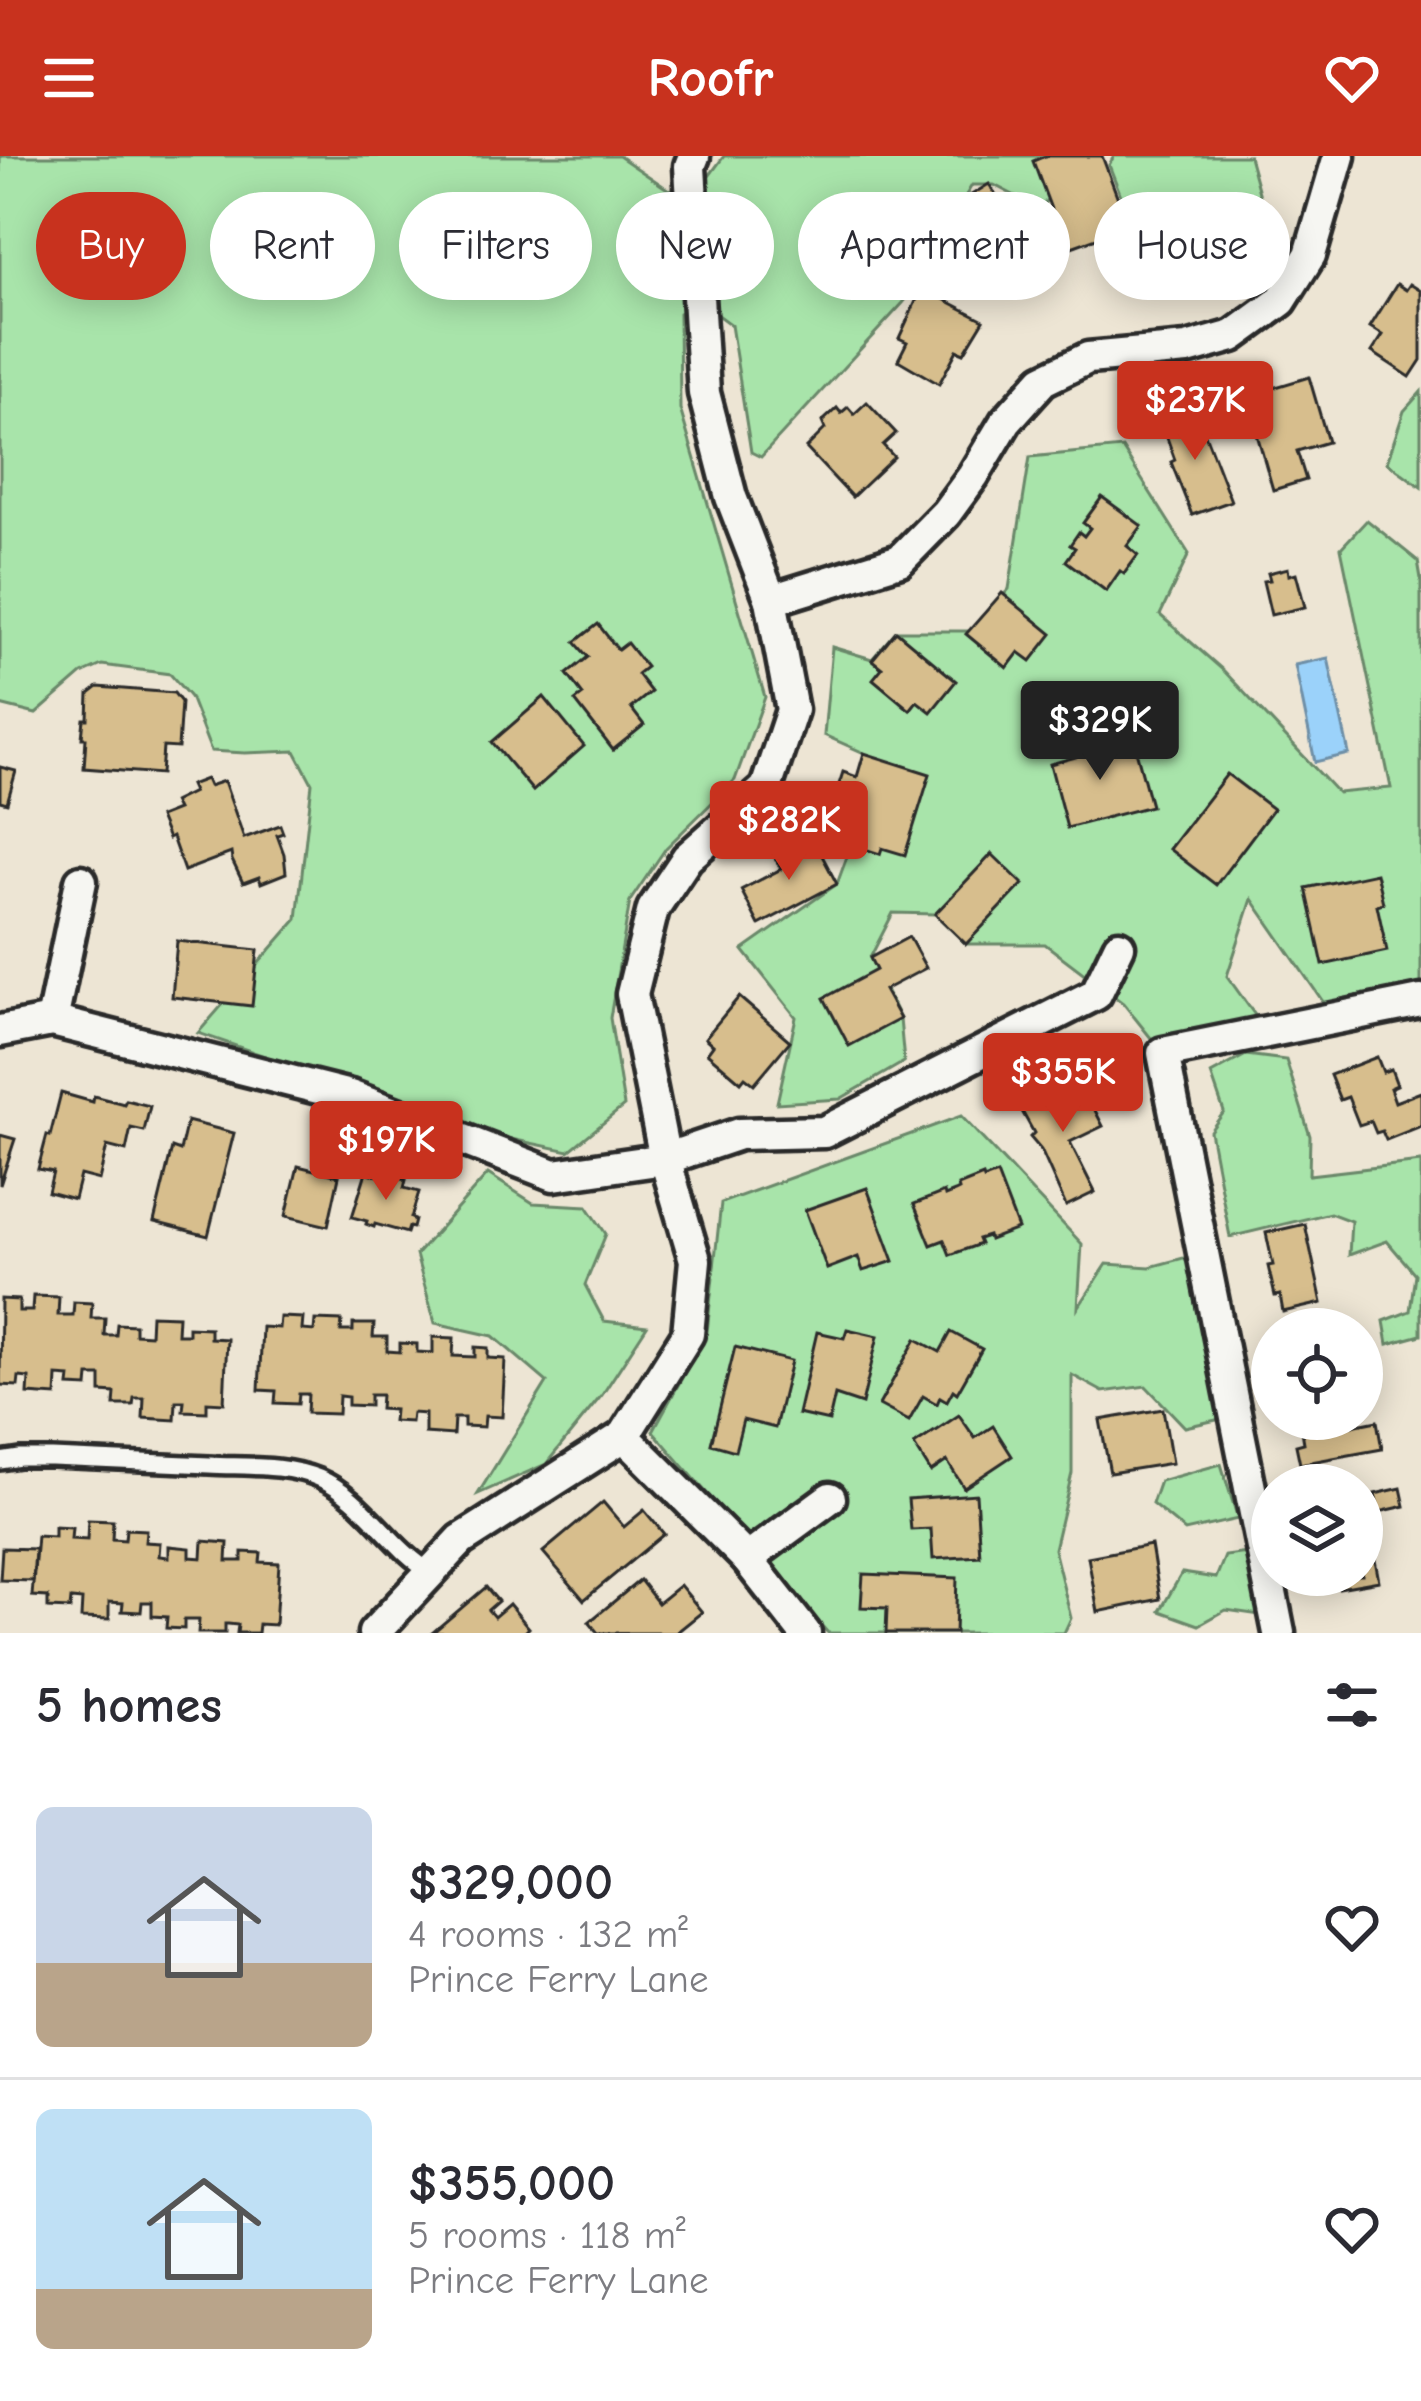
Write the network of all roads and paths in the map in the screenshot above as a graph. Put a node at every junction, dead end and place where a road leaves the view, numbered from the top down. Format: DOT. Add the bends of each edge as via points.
graph roads {
  1 [pos="1339,156"];
  2 [pos="692,170"];
  3 [pos="771,599"];
  4 [pos="81,881"];
  5 [pos="1119,946"];
  6 [pos="1421,1001"];
  7 [pos="52,1021"];
  8 [pos="0,1031"];
  9 [pos="665,1160"];
  10 [pos="624,1436"];
  11 [pos="0,1461"];
  12 [pos="830,1498"];
  13 [pos="747,1559"];
  14 [pos="431,1572"];
  15 [pos="374,1633"];
  16 [pos="805,1633"];
  17 [pos="1279,1633"];
  1 -- 3 [label="street" via="1310,255 1281,301 1233,336 1187,350 1088,358 1043,380 946,513 900,560"];
  2 -- 3 [label="street" via="704,393 731,497"];
  3 -- 9 [label="street" via="792,710 766,788 687,858 663,893 632,994"];
  4 -- 7 [label="street"];
  5 -- 9 [label="street" via="1096,994 824,1132 739,1134"];
  6 -- 17 [label="street" via="1163,1053"];
  7 -- 8 [label="street"];
  7 -- 9 [label="street" via="350,1096 554,1175"];
  9 -- 10 [label="street" via="695,1260 688,1334"];
  10 -- 13 [label="street"];
  10 -- 14 [label="street" via="461,1540"];
  11 -- 14 [label="lane" via="282,1468 320,1478 353,1500"];
  12 -- 13 [label="street"];
  13 -- 16 [label="street"];
  14 -- 15 [label="street"];
}
